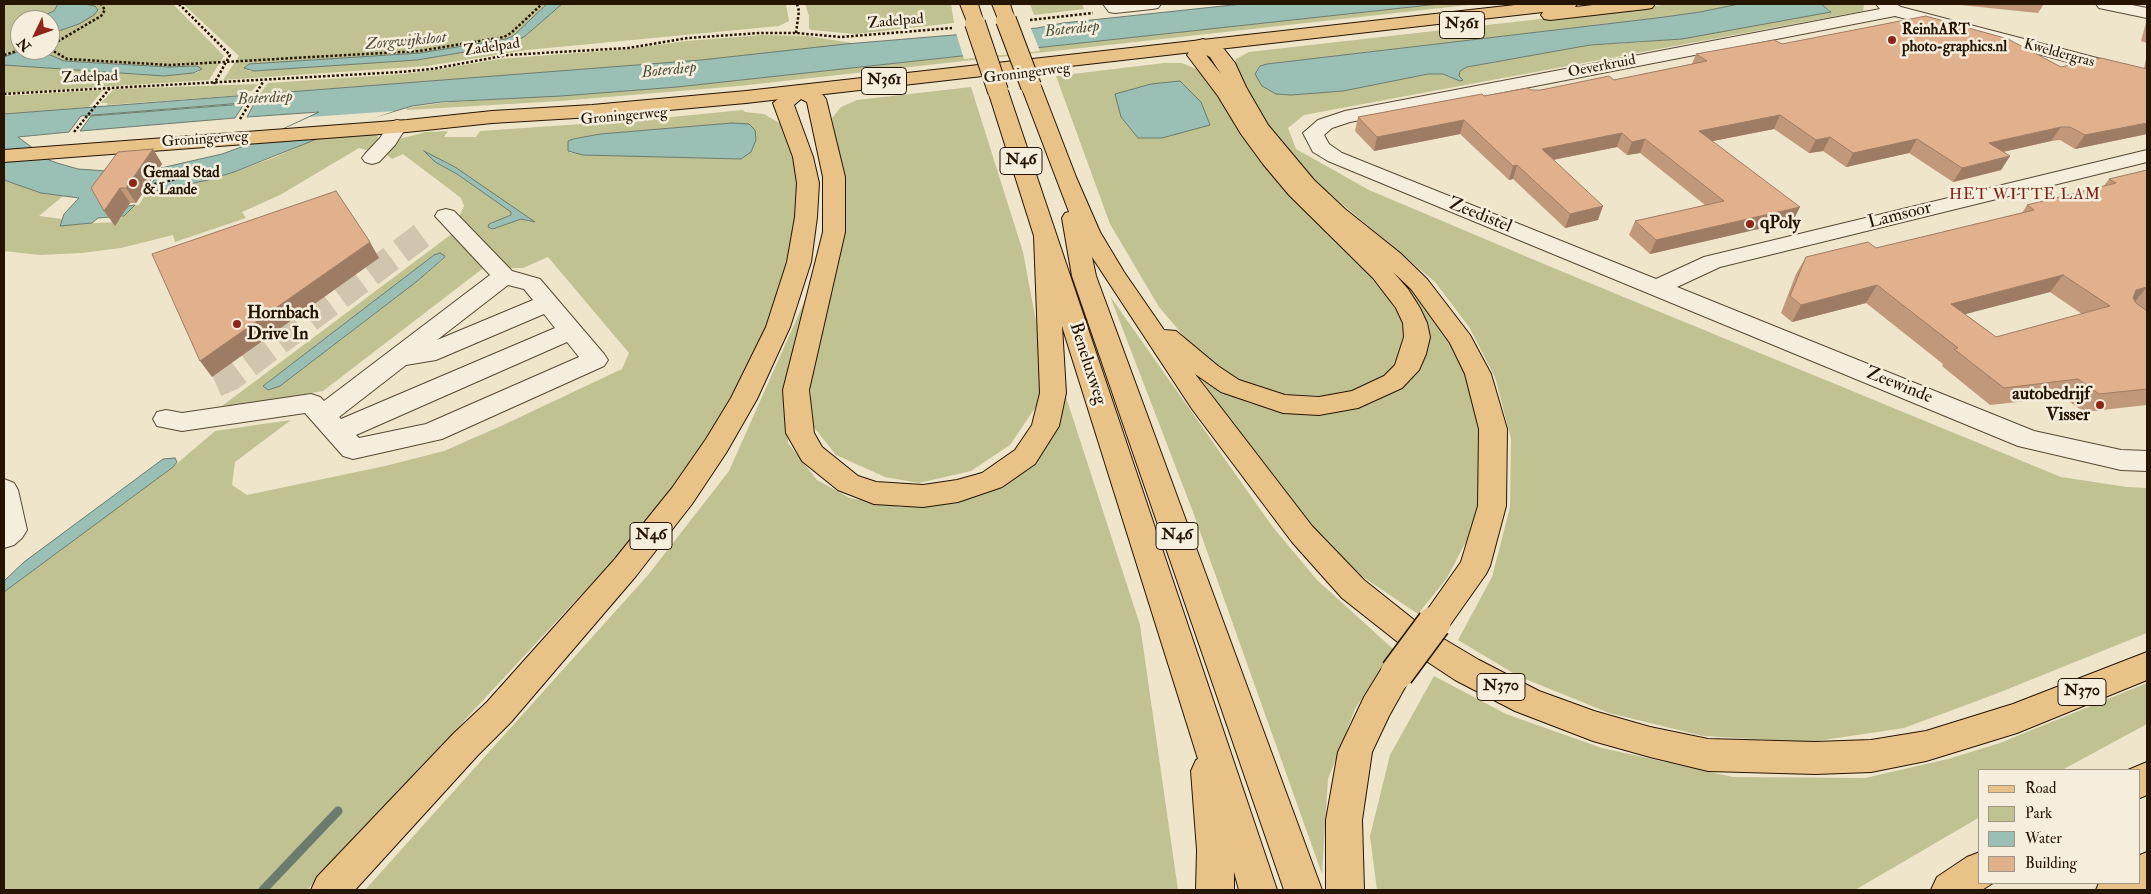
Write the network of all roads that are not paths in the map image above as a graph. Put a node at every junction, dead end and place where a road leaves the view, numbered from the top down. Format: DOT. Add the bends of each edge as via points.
graph roads {
  1 [pos="969,4"];
  2 [pos="1152,4"];
  3 [pos="1568,4"];
  4 [pos="1646,4"];
  5 [pos="2105,4"];
  6 [pos="1114,6"];
  7 [pos="1890,7"];
  8 [pos="1004,12"];
  9 [pos="2144,13"];
  10 [pos="1205,51"];
  11 [pos="2147,77"];
  12 [pos="800,97"];
  13 [pos="402,126"];
  14 [pos="1313,133"];
  15 [pos="4,156"];
  16 [pos="2147,156"];
  17 [pos="372,158"];
  18 [pos="1065,177"];
  19 [pos="446,216"];
  20 [pos="1045,232"];
  21 [pos="504,276"];
  22 [pos="1657,287"];
  23 [pos="548,303"];
  24 [pos="1136,309"];
  25 [pos="571,331"];
  26 [pos="395,360"];
  27 [pos="166,419"];
  28 [pos="330,424"];
  29 [pos="2147,461"];
  30 [pos="4,490"];
  31 [pos="4,537"];
  32 [pos="2147,666"];
  33 [pos="1204,724"];
  34 [pos="1978,871"];
  35 [pos="330,890"];
  36 [pos="1215,890"];
  37 [pos="1258,890"];
  38 [pos="1303,890"];
  39 [pos="1345,890"];
  40 [pos="1950,890"];
  1 -- 20 [label="main road, Beneluxweg / N46, bridge"];
  2 -- 6 [label="street"];
  3 -- 10 [label="main road, Groningerweg / N361"];
  4 -- 10 [label="main road, Groningerweg / N361"];
  5 -- 9 [label="street"];
  7 -- 11 [label="street, Kweldergras"];
  7 -- 14 [label="street, Oeverkruid" via="1345,117 1325,124"];
  8 -- 18 [label="main road, N46, bridge"];
  10 -- 12 [label="main road, Groningerweg / N361"];
  10 -- 24 [label="main road, N46" via="1219,83 1270,160 1399,294 1414,322 1417,337 1413,354 1406,370 1392,382 1358,399 1319,406 1283,404 1230,386 1208,372"];
  10 -- 39 [label="main road, bridge" via="1228,68 1248,111 1306,185 1419,284 1461,341 1478,374 1493,429 1492,506 1475,566 1397,673 1376,707 1356,752 1344,820"];
  12 -- 13 [label="main road, Groningerweg / N361" via="591,120 499,126"];
  12 -- 20 [label="main road, N46" via="834,177 834,232 796,390 800,433 812,454 848,483 874,493 923,496 992,480 1025,457 1045,426 1053,393"];
  12 -- 35 [label="main road, N46" via="803,157 808,183 799,262 778,327 744,399 682,496 625,568 500,712"];
  13 -- 15 [label="main road, Groningerweg"];
  13 -- 17 [label="street"];
  14 -- 22 [label="street, Zeedistel" via="1320,148 1335,157"];
  16 -- 22 [label="street, Lamsoor" via="1712,262"];
  18 -- 24 [label="main road, N46" via="1089,232"];
  18 -- 38 [label="main road, N46" via="1084,276"];
  19 -- 21 [label="street"];
  20 -- 33 [label="main road, Beneluxweg / N46"];
  21 -- 23 [label="street" via="532,284"];
  21 -- 26 [label="street"];
  22 -- 29 [label="street, Zeewinde" via="2028,439 2120,460"];
  23 -- 25 [label="street"];
  23 -- 26 [label="street" via="427,354"];
  24 -- 32 [label="main road, N370" via="1238,452 1302,534 1353,588 1410,634 1467,670 1527,701 1593,726 1708,755 1871,756 1926,746 2017,718"];
  25 -- 28 [label="street"];
  25 -- 28 [label="street" via="595,360 432,432 353,449"];
  26 -- 28 [label="street"];
  27 -- 28 [label="street" via="182,422 311,402"];
  30 -- 31 [label="street" via="12,530"];
  33 -- 36 [label="main road, N46" via="1215,850"];
  33 -- 37 [label="main road, N46"];
  34 -- 40 [label="main road"];
}
